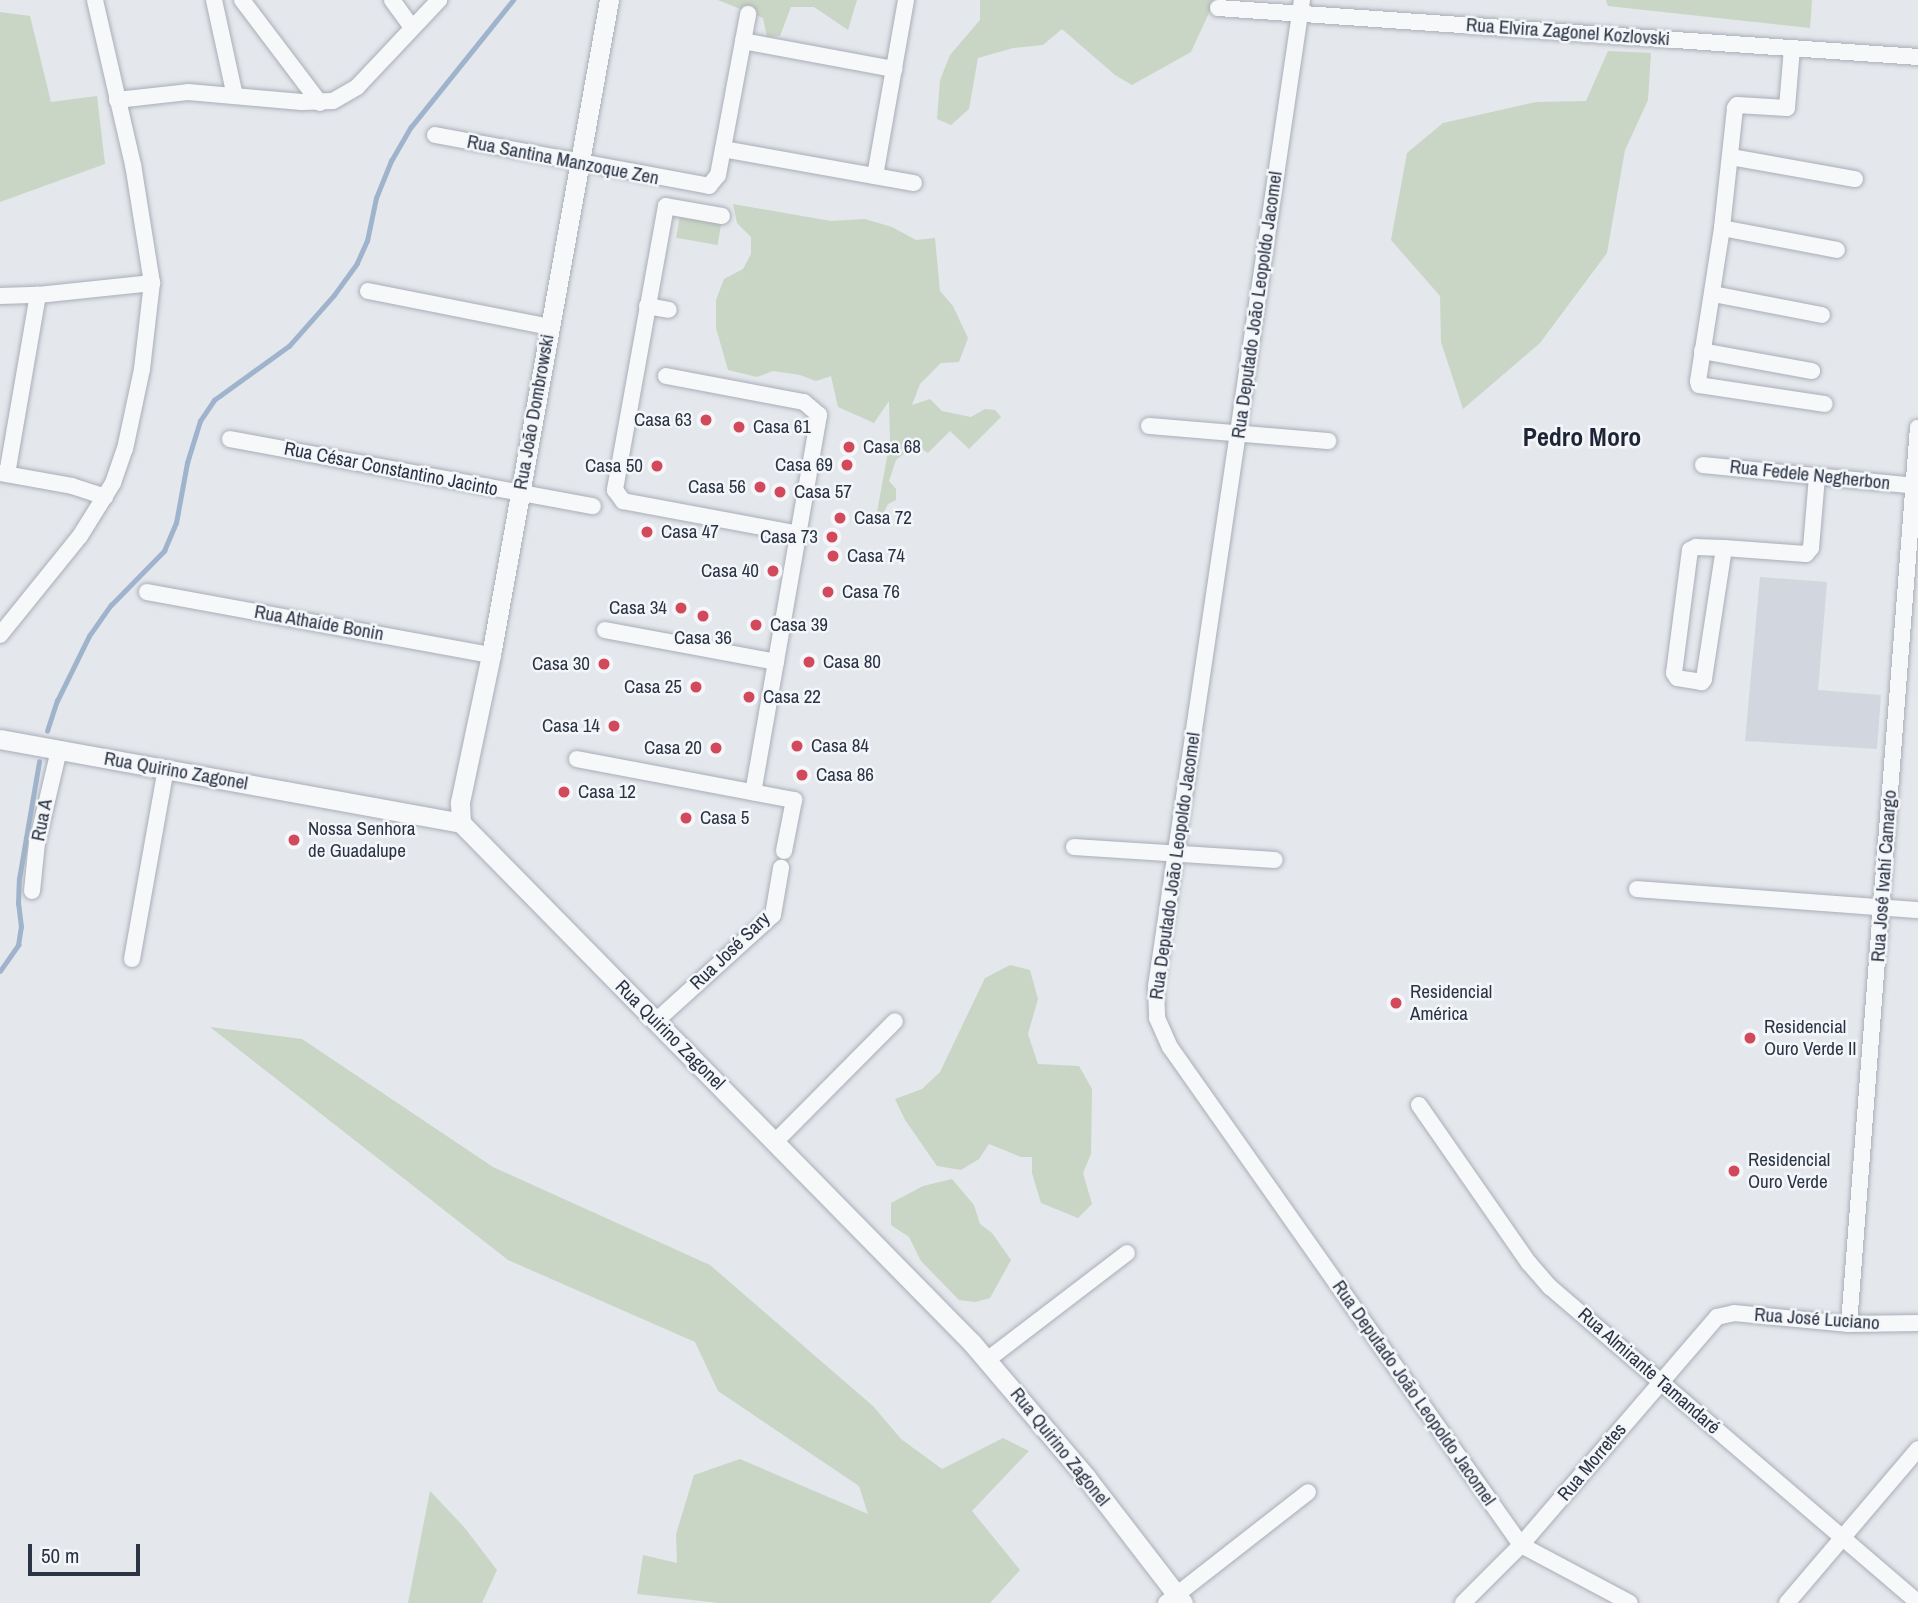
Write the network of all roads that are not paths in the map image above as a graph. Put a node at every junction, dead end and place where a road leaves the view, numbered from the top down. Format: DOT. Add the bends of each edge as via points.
graph roads {
  1 [pos="95,0"];
  2 [pos="214,0"];
  3 [pos="242,0"];
  4 [pos="392,0"];
  5 [pos="439,0"];
  6 [pos="609,0"];
  7 [pos="906,0"];
  8 [pos="1301,7"];
  9 [pos="1218,8"];
  10 [pos="748,14"];
  11 [pos="411,26"];
  12 [pos="743,41"];
  13 [pos="1792,48"];
  14 [pos="1918,57"];
  15 [pos="894,69"];
  16 [pos="235,96"];
  17 [pos="117,100"];
  18 [pos="320,103"];
  19 [pos="435,135"];
  20 [pos="723,149"];
  21 [pos="1731,157"];
  22 [pos="579,160"];
  23 [pos="875,176"];
  24 [pos="1855,179"];
  25 [pos="915,183"];
  26 [pos="722,216"];
  27 [pos="1722,228"];
  28 [pos="1838,250"];
  29 [pos="152,283"];
  30 [pos="368,291"];
  31 [pos="1713,294"];
  32 [pos="38,295"];
  33 [pos="0,296"];
  34 [pos="647,306"];
  35 [pos="669,310"];
  36 [pos="1822,315"];
  37 [pos="549,327"];
  38 [pos="1702,351"];
  39 [pos="1812,371"];
  40 [pos="666,376"];
  41 [pos="1825,404"];
  42 [pos="1149,426"];
  43 [pos="1918,428"];
  44 [pos="1238,433"];
  45 [pos="230,439"];
  46 [pos="1328,441"];
  47 [pos="1703,465"];
  48 [pos="3,474"];
  49 [pos="1817,476"];
  50 [pos="1916,485"];
  51 [pos="520,493"];
  52 [pos="105,498"];
  53 [pos="593,506"];
  54 [pos="799,534"];
  55 [pos="1724,548"];
  56 [pos="147,592"];
  57 [pos="0,609"];
  58 [pos="19,612"];
  59 [pos="605,630"];
  60 [pos="0,635"];
  61 [pos="491,655"];
  62 [pos="776,662"];
  63 [pos="0,739"];
  64 [pos="59,750"];
  65 [pos="578,759"];
  66 [pos="166,769"];
  67 [pos="752,792"];
  68 [pos="461,823"];
  69 [pos="1074,848"];
  70 [pos="785,850"];
  71 [pos="1176,854"];
  72 [pos="1275,860"];
  73 [pos="781,868"];
  74 [pos="1637,888"];
  75 [pos="32,891"];
  76 [pos="1881,907"];
  77 [pos="1918,909"];
  78 [pos="132,959"];
  79 [pos="656,1021"];
  80 [pos="895,1021"];
  81 [pos="1419,1105"];
  82 [pos="775,1142"];
  83 [pos="1127,1253"];
  84 [pos="1717,1317"];
  85 [pos="1918,1323"];
  86 [pos="1849,1325"];
  87 [pos="987,1360"];
  88 [pos="1660,1381"];
  89 [pos="1918,1449"];
  90 [pos="1308,1492"];
  91 [pos="1843,1537"];
  92 [pos="1521,1545"];
  93 [pos="1175,1600"];
  94 [pos="1918,1602"];
  95 [pos="1463,1603"];
  96 [pos="1630,1603"];
  97 [pos="1787,1603"];
  1 -- 17 [label="street"];
  2 -- 16 [label="street"];
  3 -- 18 [label="street"];
  4 -- 11 [label="street"];
  5 -- 11 [label="street"];
  6 -- 22 [label="street, Rua João Dombrowski"];
  7 -- 15 [label="street"];
  8 -- 9 [label="street, Rua Elvira Zagonel Kozlovski"];
  8 -- 13 [label="street, Rua Elvira Zagonel Kozlovski"];
  8 -- 44 [label="street, Rua Deputado João Leopoldo Jacomel"];
  10 -- 12 [label="street"];
  11 -- 18 [label="street" via="357,87"];
  12 -- 15 [label="street"];
  12 -- 20 [label="street"];
  13 -- 14 [label="street, Rua Elvira Zagonel Kozlovski"];
  13 -- 21 [label="street" via="1787,108 1735,106"];
  15 -- 23 [label="street"];
  16 -- 17 [label="street" via="168,93"];
  16 -- 18 [label="street"];
  17 -- 29 [label="street" via="133,165"];
  19 -- 22 [label="street, Rua Santina Manzoque Zen"];
  20 -- 22 [label="street, Rua Santina Manzoque Zen" via="714,183 709,186"];
  20 -- 23 [label="street"];
  21 -- 24 [label="street"];
  21 -- 27 [label="street"];
  22 -- 37 [label="street, Rua João Dombrowski"];
  23 -- 25 [label="street"];
  26 -- 34 [label="street" via="666,206"];
  27 -- 28 [label="street"];
  27 -- 31 [label="street"];
  29 -- 32 [label="street"];
  29 -- 52 [label="street" via="135,407 119,470"];
  30 -- 37 [label="street"];
  31 -- 36 [label="street"];
  31 -- 38 [label="street"];
  32 -- 33 [label="street"];
  32 -- 48 [label="street"];
  34 -- 35 [label="street"];
  34 -- 54 [label="street" via="615,484 617,494 623,501"];
  37 -- 51 [label="street, Rua João Dombrowski"];
  38 -- 39 [label="street"];
  38 -- 41 [label="street" via="1699,385"];
  40 -- 54 [label="street" via="804,402 816,409 819,424"];
  42 -- 44 [label="street"];
  43 -- 50 [label="street, Rua José Ivahí Camargo"];
  44 -- 46 [label="street"];
  44 -- 71 [label="street, Rua Deputado João Leopoldo Jacomel"];
  45 -- 51 [label="street, Rua César Constantino Jacinto"];
  47 -- 49 [label="street, Rua Fedele Negherbon"];
  48 -- 52 [label="street" via="72,486"];
  49 -- 50 [label="street, Rua Fedele Negherbon"];
  49 -- 55 [label="street" via="1810,552"];
  50 -- 76 [label="street, Rua José Ivahí Camargo"];
  51 -- 53 [label="street, Rua César Constantino Jacinto"];
  51 -- 61 [label="street, Rua João Dombrowski"];
  52 -- 58 [label="street"];
  54 -- 62 [label="street"];
  55 -- 55 [label="street" via="1704,679 1677,678 1690,550"];
  56 -- 61 [label="street, Rua Athaíde Bonin"];
  57 -- 58 [label="street"];
  58 -- 60 [label="street"];
  59 -- 62 [label="street"];
  61 -- 68 [label="street, Rua João Dombrowski" via="460,802"];
  62 -- 67 [label="street"];
  63 -- 64 [label="street, Rua Quirino Zagonel"];
  64 -- 66 [label="street, Rua Quirino Zagonel"];
  64 -- 75 [label="street, Rua A" via="37,843"];
  65 -- 67 [label="street"];
  66 -- 68 [label="street, Rua Quirino Zagonel"];
  66 -- 78 [label="street"];
  67 -- 70 [label="street" via="794,800"];
  68 -- 79 [label="street, Rua Quirino Zagonel"];
  69 -- 71 [label="street"];
  71 -- 72 [label="street"];
  71 -- 92 [label="street, Rua Deputado João Leopoldo Jacomel" via="1156,986 1162,1032"];
  73 -- 79 [label="street, Rua José Sary" via="773,915"];
  74 -- 76 [label="street"];
  76 -- 77 [label="street"];
  76 -- 86 [label="street, Rua José Ivahí Camargo"];
  79 -- 82 [label="street, Rua Quirino Zagonel"];
  80 -- 82 [label="street"];
  81 -- 88 [label="street, Rua Almirante Tamandaré" via="1537,1274"];
  82 -- 87 [label="street, Rua Quirino Zagonel"];
  83 -- 87 [label="street"];
  84 -- 86 [label="street, Rua José Luciano" via="1734,1313"];
  84 -- 88 [label="street, Rua Morretes"];
  85 -- 86 [label="street, Rua José Luciano"];
  87 -- 93 [label="street, Rua Quirino Zagonel" via="1086,1477"];
  88 -- 91 [label="street, Rua Almirante Tamandaré"];
  88 -- 92 [label="street, Rua Morretes"];
  89 -- 91 [label="street"];
  90 -- 93 [label="street"];
  91 -- 94 [label="street, Rua Almirante Tamandaré"];
  91 -- 97 [label="street"];
  92 -- 95 [label="street, Rua Morretes"];
  92 -- 96 [label="street, Rua Deputado João Leopoldo Jacomel"];
}
